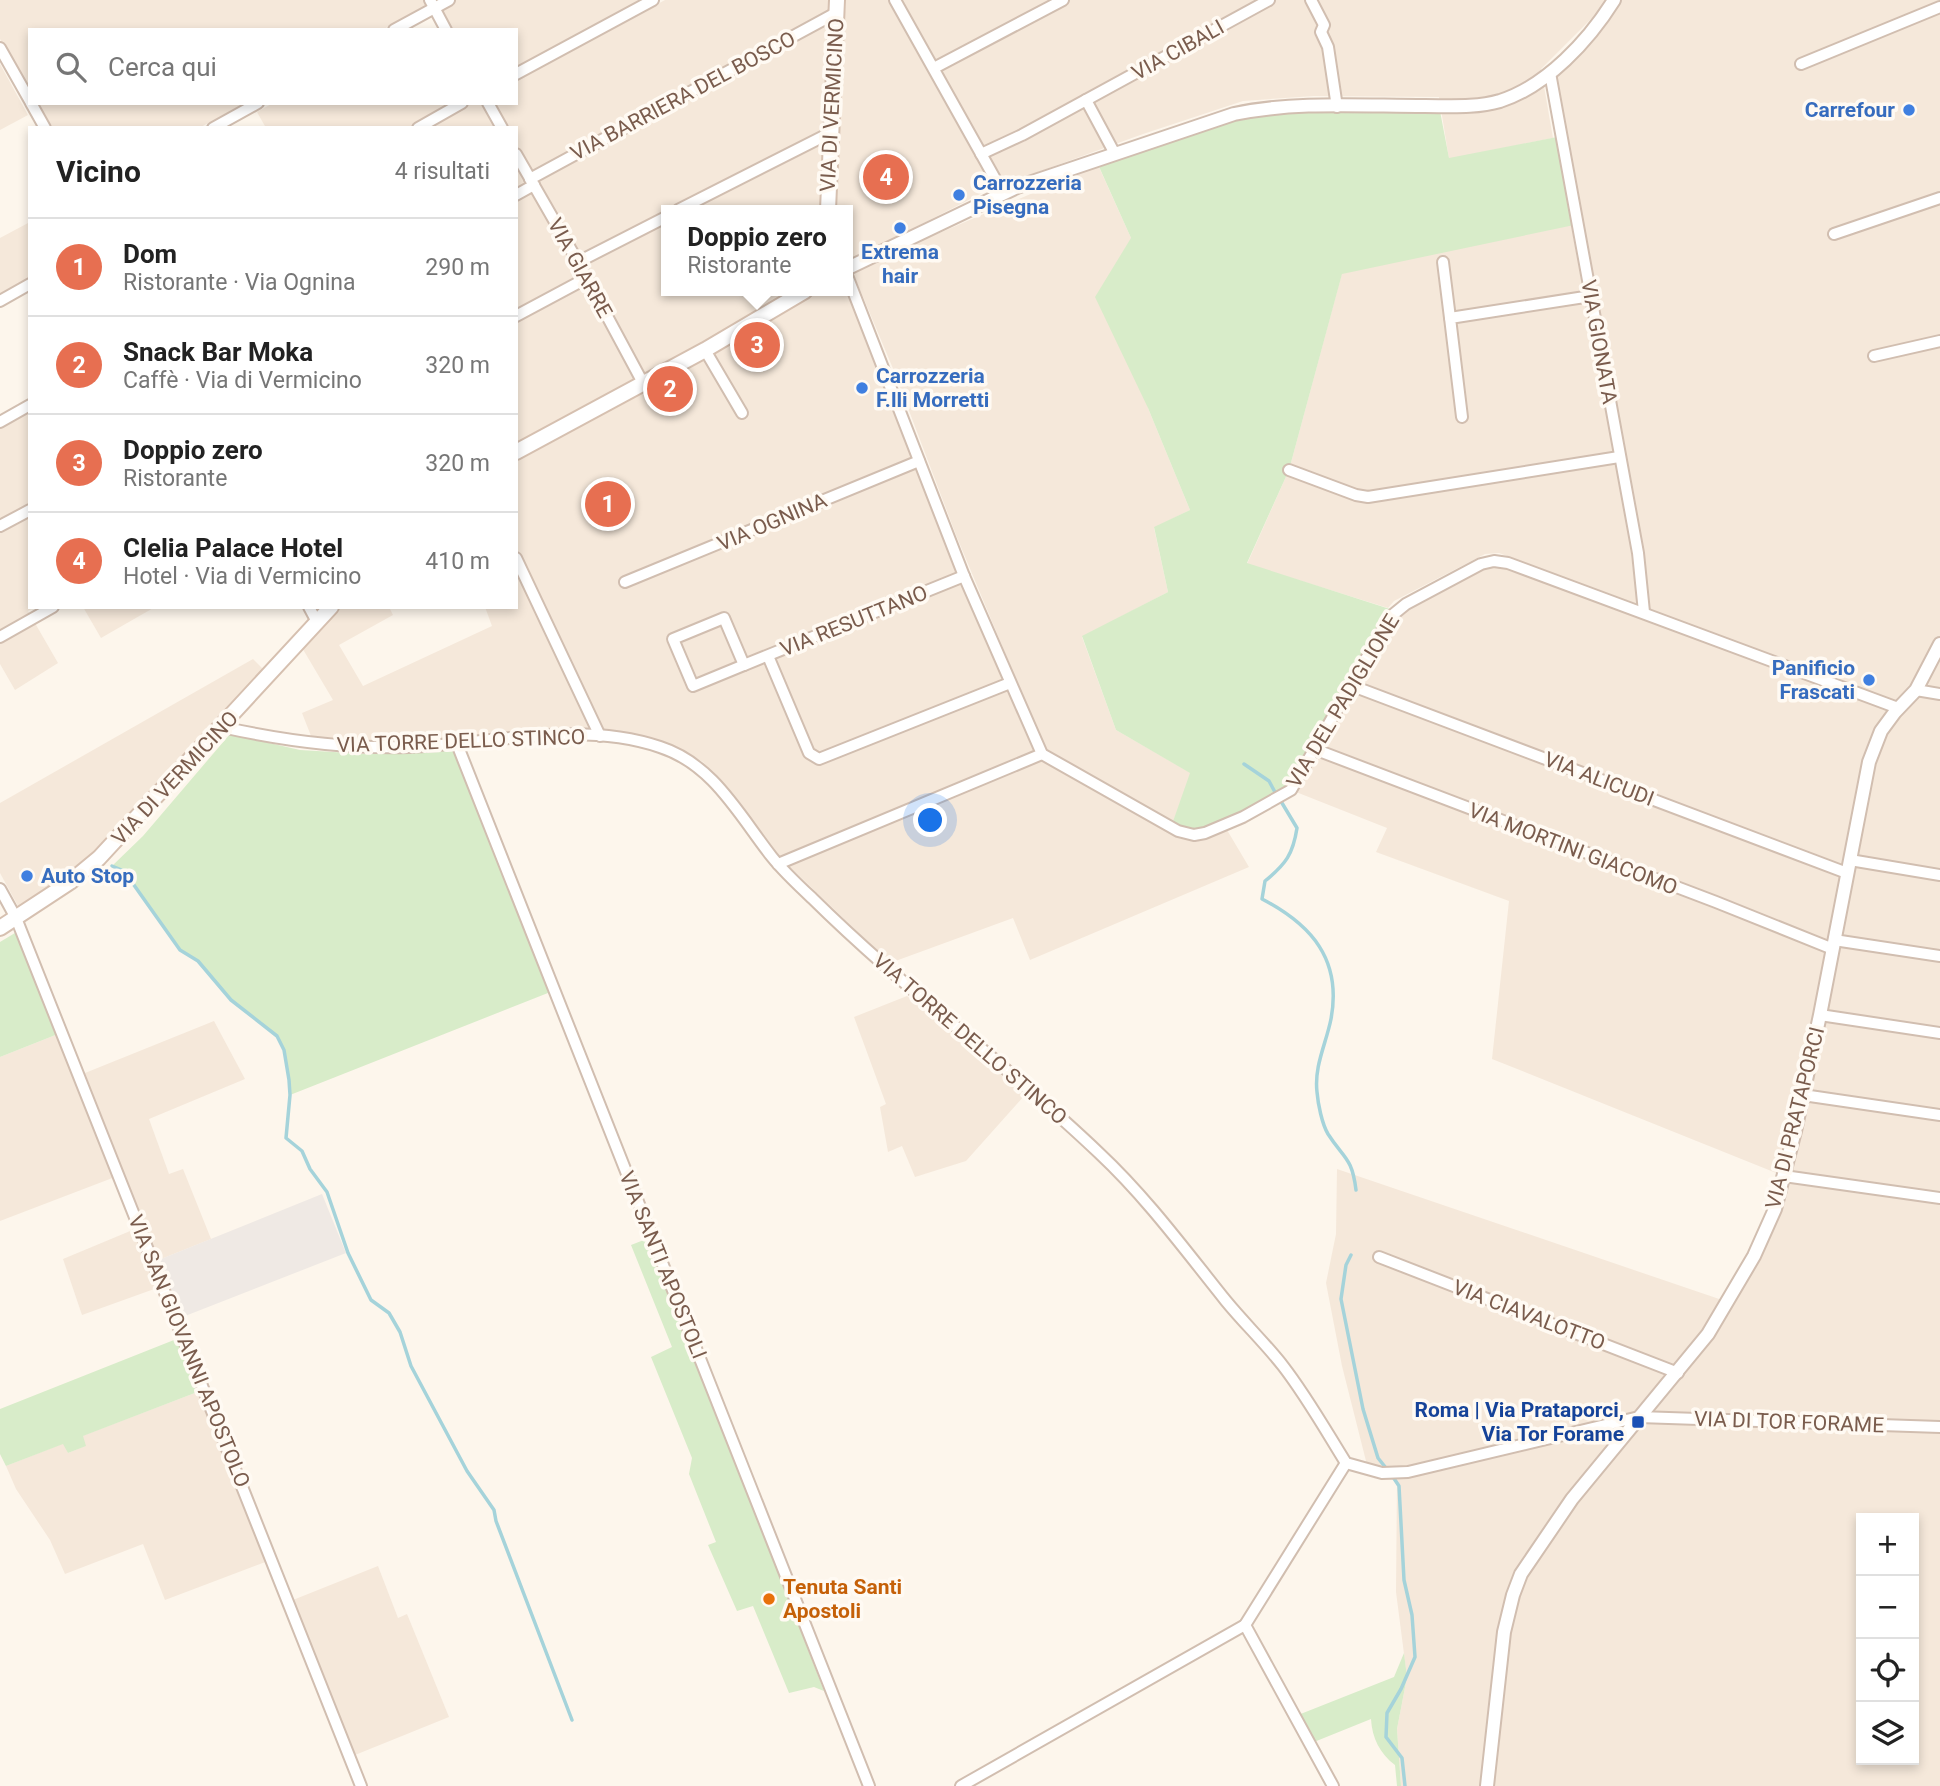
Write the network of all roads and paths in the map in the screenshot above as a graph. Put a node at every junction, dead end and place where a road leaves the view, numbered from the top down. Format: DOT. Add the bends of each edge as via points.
graph roads {
  1 [pos="449,0"];
  2 [pos="653,0"];
  3 [pos="895,0"];
  4 [pos="1063,0"];
  5 [pos="1269,0"];
  6 [pos="1311,0"];
  7 [pos="1614,0"];
  8 [pos="432,4"];
  9 [pos="837,7"];
  10 [pos="1940,7"];
  11 [pos="397,28"];
  12 [pos="445,28"];
  13 [pos="0,48"];
  14 [pos="1801,64"];
  15 [pos="934,68"];
  16 [pos="1550,72"];
  17 [pos="518,73"];
  18 [pos="28,98"];
  19 [pos="1086,100"];
  20 [pos="32,105"];
  21 [pos="254,105"];
  22 [pos="458,105"];
  23 [pos="489,105"];
  24 [pos="1337,107"];
  25 [pos="44,126"];
  26 [pos="217,126"];
  27 [pos="422,126"];
  28 [pos="501,126"];
  29 [pos="830,133"];
  30 [pos="981,154"];
  31 [pos="1115,154"];
  32 [pos="518,158"];
  33 [pos="532,182"];
  34 [pos="518,193"];
  35 [pos="1003,193"];
  36 [pos="1940,198"];
  37 [pos="688,205"];
  38 [pos="828,205"];
  39 [pos="661,220"];
  40 [pos="1834,234"];
  41 [pos="578,262"];
  42 [pos="1443,262"];
  43 [pos="853,266"];
  44 [pos="587,278"];
  45 [pos="28,285"];
  46 [pos="853,291"];
  47 [pos="798,296"];
  48 [pos="1591,296"];
  49 [pos="0,301"];
  50 [pos="518,315"];
  51 [pos="1450,318"];
  52 [pos="1940,341"];
  53 [pos="705,350"];
  54 [pos="1874,356"];
  55 [pos="643,383"];
  56 [pos="28,406"];
  57 [pos="742,413"];
  58 [pos="1462,417"];
  59 [pos="0,422"];
  60 [pos="518,451"];
  61 [pos="1619,457"];
  62 [pos="919,461"];
  63 [pos="1289,470"];
  64 [pos="28,511"];
  65 [pos="0,526"];
  66 [pos="518,562"];
  67 [pos="964,576"];
  68 [pos="625,582"];
  69 [pos="49,609"];
  70 [pos="310,609"];
  71 [pos="329,609"];
  72 [pos="1644,612"];
  73 [pos="317,622"];
  74 [pos="0,637"];
  75 [pos="1940,644"];
  76 [pos="768,656"];
  77 [pos="744,665"];
  78 [pos="1010,683"];
  79 [pos="1350,685"];
  80 [pos="1916,690"];
  81 [pos="1940,694"];
  82 [pos="1898,708"];
  83 [pos="222,727"];
  84 [pos="600,736"];
  85 [pos="457,744"];
  86 [pos="1314,750"];
  87 [pos="1042,754"];
  88 [pos="778,864"];
  89 [pos="1848,867"];
  90 [pos="1940,875"];
  91 [pos="0,889"];
  92 [pos="16,918"];
  93 [pos="0,928"];
  94 [pos="1833,945"];
  95 [pos="1940,956"];
  96 [pos="1820,1015"];
  97 [pos="1940,1033"];
  98 [pos="1803,1095"];
  99 [pos="1940,1115"];
  100 [pos="1784,1176"];
  101 [pos="1940,1198"];
  102 [pos="1379,1257"];
  103 [pos="1678,1373"];
  104 [pos="1639,1417"];
  105 [pos="1940,1427"];
  106 [pos="1346,1463"];
  107 [pos="1245,1625"];
  108 [pos="361,1786"];
  109 [pos="869,1786"];
  110 [pos="961,1786"];
  111 [pos="1333,1786"];
  112 [pos="1487,1786"];
  1 -- 8 [label="street"];
  2 -- 17 [label="street"];
  3 -- 15 [label="street"];
  4 -- 15 [label="street"];
  5 -- 19 [label="street, VIA CIBALI"];
  6 -- 24 [label="street" via="1324,25 1321,32 1328,47"];
  7 -- 16 [label="street"];
  8 -- 11 [label="street"];
  8 -- 12 [label="street"];
  9 -- 29 [label="main road, VIA DI VERMICINO"];
  9 -- 33 [label="street, VIA BARRIERA DEL BOSCO"];
  10 -- 14 [label="street"];
  13 -- 18 [label="street"];
  15 -- 30 [label="street"];
  16 -- 24 [label="street" via="1493,103"];
  16 -- 48 [label="street, VIA GIONATA"];
  19 -- 30 [label="street, VIA CIBALI"];
  19 -- 31 [label="street"];
  20 -- 25 [label="street"];
  21 -- 26 [label="street"];
  22 -- 27 [label="street"];
  23 -- 28 [label="street"];
  24 -- 31 [label="street" via="1234,114"];
  29 -- 37 [label="street"];
  29 -- 38 [label="main road, VIA DI VERMICINO"];
  30 -- 35 [label="street"];
  31 -- 35 [label="street"];
  32 -- 33 [label="street, VIA GIARRE"];
  33 -- 34 [label="street, VIA BARRIERA DEL BOSCO"];
  33 -- 41 [label="street, VIA GIARRE"];
  35 -- 43 [label="street"];
  36 -- 40 [label="street"];
  39 -- 41 [label="street"];
  41 -- 44 [label="street, VIA GIARRE"];
  42 -- 51 [label="street"];
  44 -- 50 [label="street"];
  44 -- 55 [label="street, VIA GIARRE"];
  45 -- 49 [label="street"];
  46 -- 62 [label="street"];
  47 -- 53 [label="main road"];
  48 -- 51 [label="street"];
  48 -- 61 [label="street, VIA GIONATA"];
  51 -- 58 [label="street"];
  52 -- 54 [label="street"];
  53 -- 55 [label="main road"];
  53 -- 57 [label="street"];
  55 -- 60 [label="main road"];
  56 -- 59 [label="street"];
  61 -- 63 [label="street" via="1368,497"];
  61 -- 72 [label="street, VIA GIONATA"];
  62 -- 67 [label="street"];
  62 -- 68 [label="street, VIA OGNINA"];
  64 -- 65 [label="street"];
  66 -- 84 [label="street"];
  67 -- 76 [label="street, VIA RESUTTANO"];
  67 -- 78 [label="street"];
  69 -- 74 [label="street"];
  70 -- 73 [label="street"];
  71 -- 73 [label="main road, VIA DI VERMICINO"];
  72 -- 79 [label="street, VIA DEL PADIGLIONE" via="1508,563 1489,562 1396,611"];
  72 -- 82 [label="street, VIA DEL PADIGLIONE"];
  73 -- 83 [label="main road, VIA DI VERMICINO"];
  75 -- 80 [label="street, VIA DI PRATAPORCI"];
  76 -- 77 [label="street, VIA RESUTTANO"];
  76 -- 78 [label="street" via="809,753 819,759"];
  77 -- 77 [label="street, VIA RESUTTANO" via="724,618 673,639 693,686"];
  78 -- 87 [label="street"];
  79 -- 86 [label="street, VIA DEL PADIGLIONE"];
  79 -- 89 [label="street, VIA ALICUDI"];
  80 -- 81 [label="street"];
  80 -- 82 [label="street, VIA DI PRATAPORCI"];
  82 -- 89 [label="street, VIA DI PRATAPORCI" via="1871,755"];
  83 -- 85 [label="street, VIA TORRE DELLO STINCO" via="338,747"];
  83 -- 92 [label="main road, VIA DI VERMICINO" via="95,863"];
  84 -- 85 [label="street, VIA TORRE DELLO STINCO" via="532,736"];
  84 -- 88 [label="street, VIA TORRE DELLO STINCO" via="656,746 694,762"];
  85 -- 109 [label="street, VIA SANTI APOSTOLI"];
  86 -- 87 [label="street, VIA DEL PADIGLIONE" via="1287,793 1198,835 1175,830"];
  86 -- 94 [label="street, VIA MORTINI GIACOMO"];
  87 -- 88 [label="street"];
  88 -- 106 [label="street, VIA TORRE DELLO STINCO" via="907,986 1091,1145 1140,1195 1285,1369"];
  89 -- 90 [label="street, VIA ALICUDI"];
  89 -- 94 [label="street, VIA DI PRATAPORCI"];
  91 -- 92 [label="street, VIA SAN GIOVANNI APOSTOLO"];
  92 -- 93 [label="main road, VIA DI VERMICINO"];
  92 -- 108 [label="street, VIA SAN GIOVANNI APOSTOLO"];
  94 -- 95 [label="street, VIA MORTINI GIACOMO"];
  94 -- 96 [label="street, VIA DI PRATAPORCI"];
  96 -- 97 [label="street"];
  96 -- 98 [label="street, VIA DI PRATAPORCI"];
  98 -- 99 [label="street"];
  98 -- 100 [label="street, VIA DI PRATAPORCI"];
  100 -- 101 [label="street"];
  100 -- 103 [label="street, VIA DI PRATAPORCI" via="1754,1256 1712,1328"];
  102 -- 103 [label="street, VIA CIAVALOTTO"];
  103 -- 104 [label="street, VIA DI PRATAPORCI"];
  104 -- 105 [label="street, VIA DI TOR FORAME"];
  104 -- 106 [label="street" via="1408,1472 1382,1473"];
  104 -- 112 [label="street, VIA DI PRATAPORCI" via="1572,1499 1519,1579 1504,1632"];
  106 -- 107 [label="street"];
  107 -- 110 [label="street"];
  107 -- 111 [label="street"];
}
